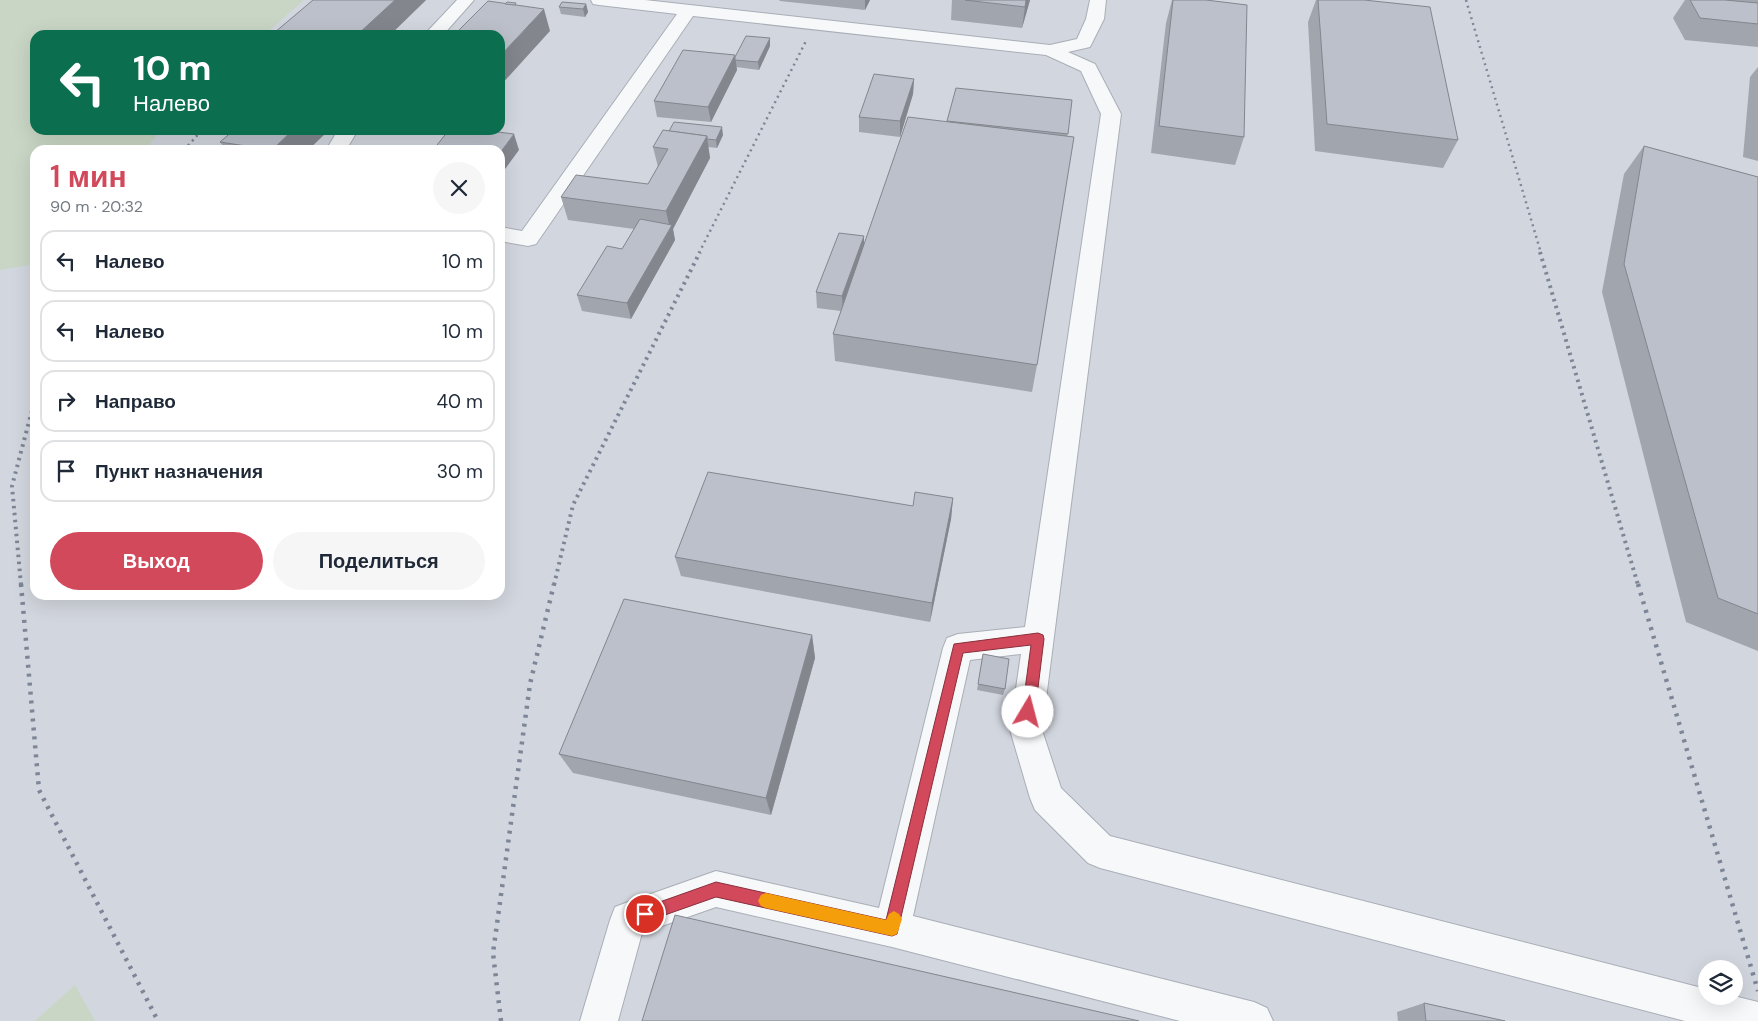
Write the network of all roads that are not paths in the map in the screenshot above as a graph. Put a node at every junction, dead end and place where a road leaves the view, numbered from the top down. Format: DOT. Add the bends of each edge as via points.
graph roads {
  1 [pos="466,0"];
  2 [pos="599,0"];
  3 [pos="1098,0"];
  4 [pos="688,10"];
  5 [pos="438,30"];
  6 [pos="1050,50"];
  7 [pos="505,235"];
  8 [pos="1038,639"];
  9 [pos="892,929"];
  10 [pos="1758,1020"];
  11 [pos="599,1021"];
  12 [pos="1254,1021"];
  1 -- 5 [label="lane"];
  2 -- 4 [label="lane"];
  3 -- 6 [label="lane" via="1095,19 1084,43"];
  4 -- 6 [label="lane"];
  4 -- 7 [label="lane" via="528,239"];
  6 -- 8 [label="lane" via="1089,68 1111,114"];
  8 -- 9 [label="lane" via="958,648"];
  8 -- 10 [label="lane" via="1026,730 1047,798 1100,851"];
  9 -- 11 [label="lane" via="716,889 628,920"];
  9 -- 12 [label="lane"];
}
